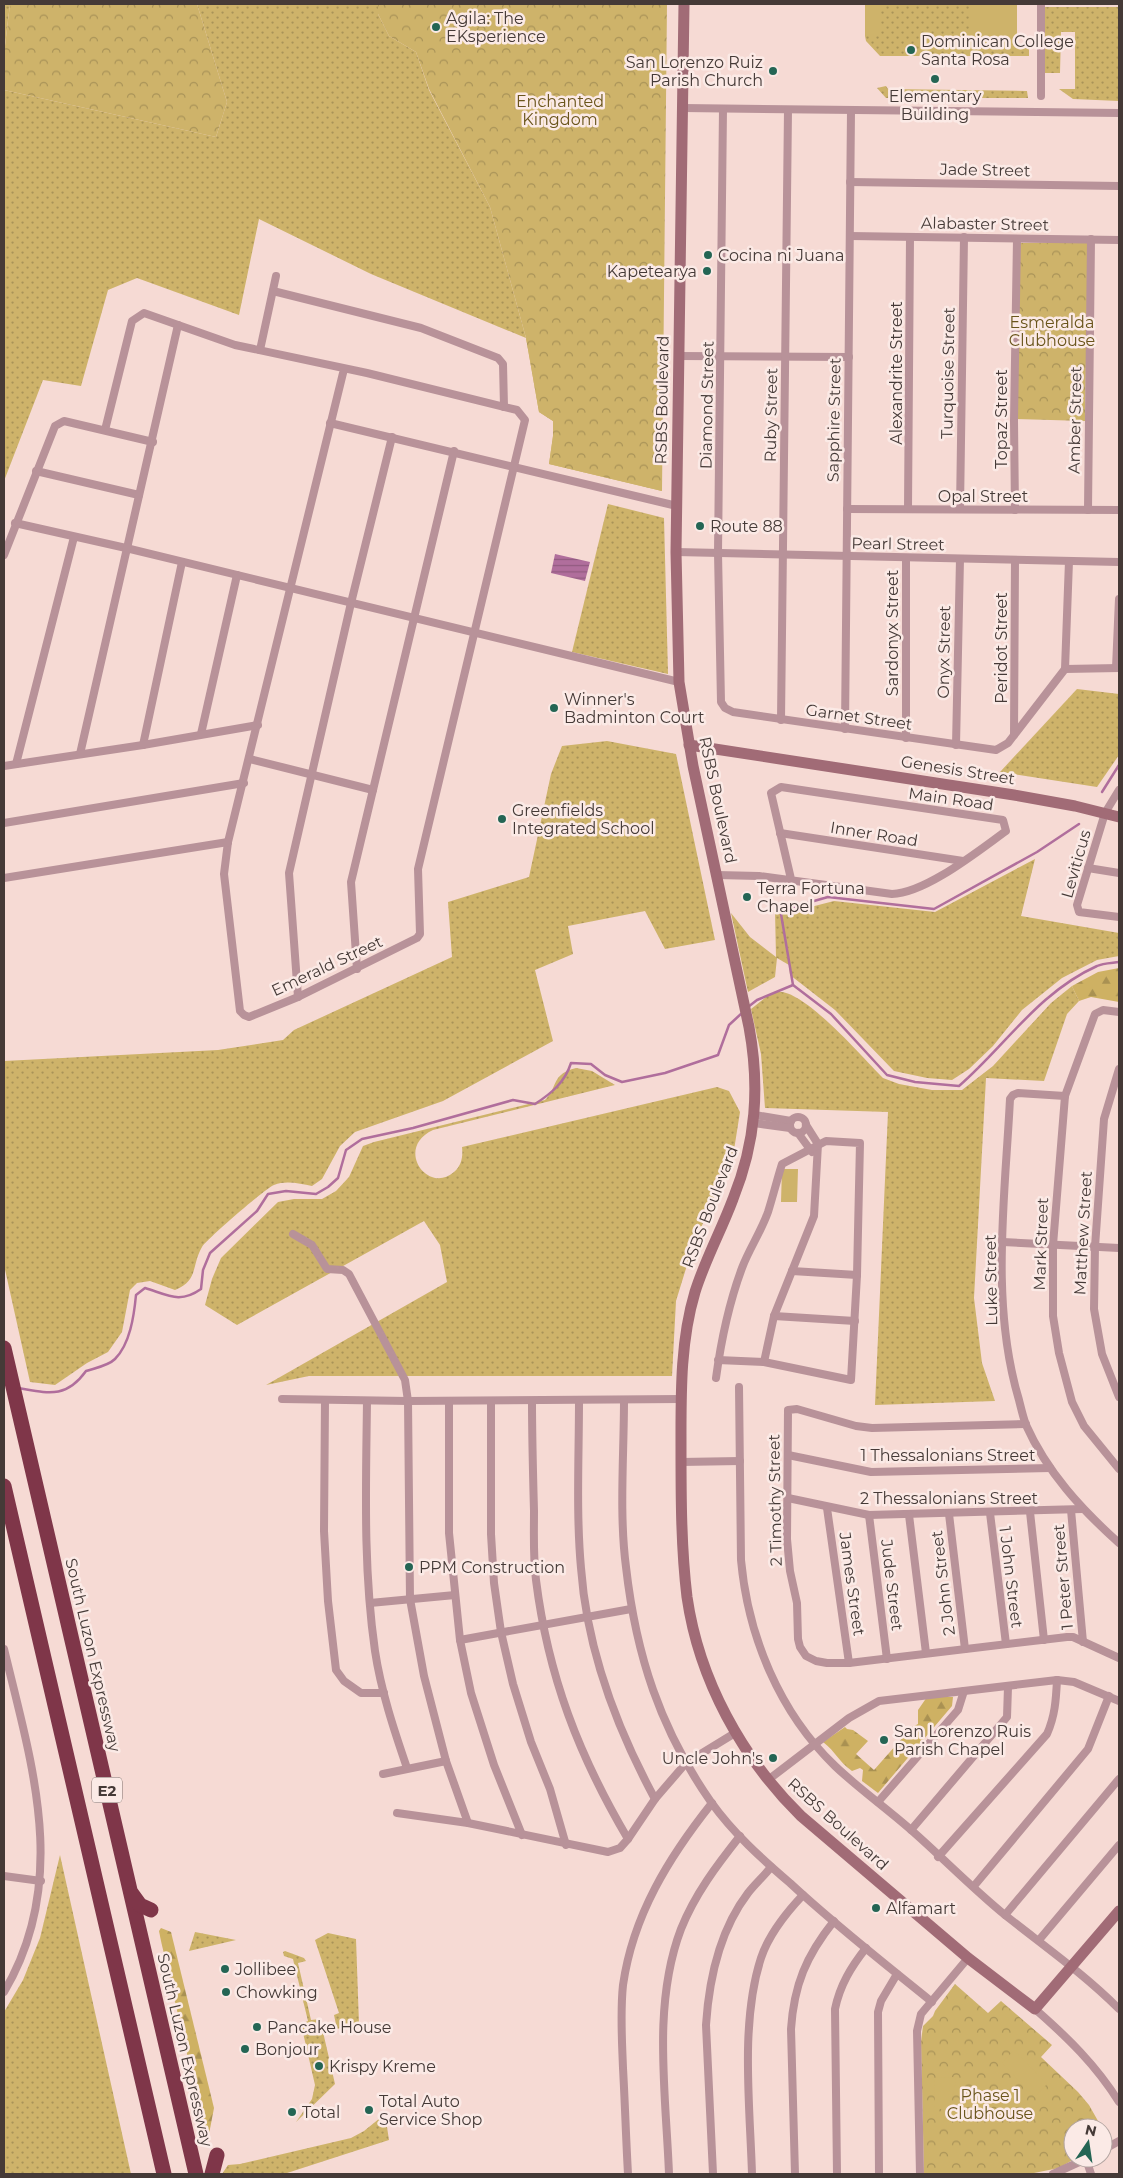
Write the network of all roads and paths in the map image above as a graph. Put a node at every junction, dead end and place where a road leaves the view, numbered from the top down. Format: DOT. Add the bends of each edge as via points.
graph roads {
  1 [pos="684,4"];
  2 [pos="1041,4"];
  3 [pos="1042,96"];
  4 [pos="682,108"];
  5 [pos="723,109"];
  6 [pos="788,110"];
  7 [pos="851,111"];
  8 [pos="1119,113"];
  9 [pos="850,182"];
  10 [pos="1119,186"];
  11 [pos="850,236"];
  12 [pos="910,237"];
  13 [pos="964,238"];
  14 [pos="1017,239"];
  15 [pos="1091,240"];
  16 [pos="1119,240"];
  17 [pos="276,276"];
  18 [pos="273,291"];
  19 [pos="178,325"];
  20 [pos="260,350"];
  21 [pos="679,356"];
  22 [pos="721,356"];
  23 [pos="785,356"];
  24 [pos="849,357"];
  25 [pos="344,369"];
  26 [pos="504,407"];
  27 [pos="330,422"];
  28 [pos="105,430"];
  29 [pos="392,437"];
  30 [pos="152,442"];
  31 [pos="454,451"];
  32 [pos="514,466"];
  33 [pos="36,471"];
  34 [pos="140,495"];
  35 [pos="677,506"];
  36 [pos="847,509"];
  37 [pos="908,509"];
  38 [pos="960,509"];
  39 [pos="1016,510"];
  40 [pos="1088,510"];
  41 [pos="1119,510"];
  42 [pos="15,523"];
  43 [pos="74,537"];
  44 [pos="126,548"];
  45 [pos="676,552"];
  46 [pos="718,553"];
  47 [pos="4,555"];
  48 [pos="783,555"];
  49 [pos="847,556"];
  50 [pos="906,558"];
  51 [pos="960,559"];
  52 [pos="1015,560"];
  53 [pos="1069,561"];
  54 [pos="182,562"];
  55 [pos="1119,562"];
  56 [pos="238,576"];
  57 [pos="291,588"];
  58 [pos="1119,599"];
  59 [pos="352,603"];
  60 [pos="413,618"];
  61 [pos="474,633"];
  62 [pos="1118,668"];
  63 [pos="1065,669"];
  64 [pos="679,682"];
  65 [pos="721,702"];
  66 [pos="781,720"];
  67 [pos="258,725"];
  68 [pos="845,729"];
  69 [pos="201,734"];
  70 [pos="1014,735"];
  71 [pos="906,738"];
  72 [pos="142,745"];
  73 [pos="689,745"];
  74 [pos="956,745"];
  75 [pos="80,754"];
  76 [pos="250,759"];
  77 [pos="16,764"];
  78 [pos="4,766"];
  79 [pos="312,774"];
  80 [pos="244,783"];
  81 [pos="373,790"];
  82 [pos="1119,790"];
  83 [pos="1105,813"];
  84 [pos="1119,817"];
  85 [pos="4,823"];
  86 [pos="780,833"];
  87 [pos="228,842"];
  88 [pos="963,861"];
  89 [pos="1088,868"];
  90 [pos="1119,873"];
  91 [pos="717,875"];
  92 [pos="4,878"];
  93 [pos="791,879"];
  94 [pos="1119,917"];
  95 [pos="357,969"];
  96 [pos="298,997"];
  97 [pos="1119,1012"];
  98 [pos="1119,1069"];
  99 [pos="1065,1096"];
  100 [pos="754,1119"];
  101 [pos="791,1124"];
  102 [pos="806,1125"];
  103 [pos="798,1133"];
  104 [pos="818,1144"];
  105 [pos="809,1149"];
  106 [pos="817,1157"];
  107 [pos="293,1234"];
  108 [pos="1003,1242"];
  109 [pos="1053,1244"];
  110 [pos="1095,1246"];
  111 [pos="1119,1248"];
  112 [pos="792,1271"];
  113 [pos="857,1275"];
  114 [pos="774,1316"];
  115 [pos="855,1321"];
  116 [pos="4,1348"];
  117 [pos="718,1360"];
  118 [pos="764,1362"];
  119 [pos="716,1378"];
  120 [pos="739,1387"];
  121 [pos="1119,1397"];
  122 [pos="282,1399"];
  123 [pos="681,1399"];
  124 [pos="325,1400"];
  125 [pos="624,1400"];
  126 [pos="367,1401"];
  127 [pos="408,1401"];
  128 [pos="450,1401"];
  129 [pos="491,1401"];
  130 [pos="532,1401"];
  131 [pos="579,1401"];
  132 [pos="1026,1424"];
  133 [pos="788,1454"];
  134 [pos="740,1461"];
  135 [pos="681,1462"];
  136 [pos="1050,1468"];
  137 [pos="1119,1469"];
  138 [pos="4,1486"];
  139 [pos="788,1498"];
  140 [pos="827,1508"];
  141 [pos="1082,1509"];
  142 [pos="1070,1510"];
  143 [pos="1030,1512"];
  144 [pos="990,1513"];
  145 [pos="949,1514"];
  146 [pos="869,1515"];
  147 [pos="909,1515"];
  148 [pos="1119,1542"];
  149 [pos="1119,1549"];
  150 [pos="455,1595"];
  151 [pos="410,1599"];
  152 [pos="370,1603"];
  153 [pos="631,1610"];
  154 [pos="587,1617"];
  155 [pos="543,1625"];
  156 [pos="501,1632"];
  157 [pos="460,1640"];
  158 [pos="1044,1640"];
  159 [pos="1082,1642"];
  160 [pos="1006,1644"];
  161 [pos="4,1649"];
  162 [pos="965,1649"];
  163 [pos="926,1653"];
  164 [pos="1119,1658"];
  165 [pos="887,1659"];
  166 [pos="849,1663"];
  167 [pos="1057,1680"];
  168 [pos="1008,1686"];
  169 [pos="964,1691"];
  170 [pos="384,1693"];
  171 [pos="1109,1696"];
  172 [pos="1119,1701"];
  173 [pos="734,1733"];
  174 [pos="814,1743"];
  175 [pos="446,1761"];
  176 [pos="686,1763"];
  177 [pos="408,1768"];
  178 [pos="383,1774"];
  179 [pos="1119,1779"];
  180 [pos="768,1780"];
  181 [pos="655,1799"];
  182 [pos="878,1802"];
  183 [pos="712,1803"];
  184 [pos="397,1814"];
  185 [pos="468,1823"];
  186 [pos="911,1830"];
  187 [pos="522,1835"];
  188 [pos="740,1836"];
  189 [pos="628,1839"];
  190 [pos="566,1845"];
  191 [pos="1119,1845"];
  192 [pos="938,1857"];
  193 [pos="771,1867"];
  194 [pos="4,1876"];
  195 [pos="41,1881"];
  196 [pos="974,1886"];
  197 [pos="130,1892"];
  198 [pos="803,1895"];
  199 [pos="151,1910"];
  200 [pos="1119,1911"];
  201 [pos="1005,1915"];
  202 [pos="834,1921"];
  203 [pos="1039,1940"];
  204 [pos="866,1948"];
  205 [pos="968,1958"];
  206 [pos="1071,1967"];
  207 [pos="897,1974"];
  208 [pos="4,1992"];
  209 [pos="932,2002"];
  210 [pos="1035,2009"];
  211 [pos="1119,2009"];
  212 [pos="1119,2102"];
  213 [pos="217,2155"];
  214 [pos="1067,2168"];
  215 [pos="164,2174"];
  216 [pos="196,2174"];
  217 [pos="212,2174"];
  218 [pos="628,2174"];
  219 [pos="669,2174"];
  220 [pos="713,2174"];
  221 [pos="752,2174"];
  222 [pos="795,2174"];
  223 [pos="836,2174"];
  224 [pos="879,2174"];
  225 [pos="920,2174"];
  226 [pos="1053,2174"];
  1 -- 4 [label="street, RSBS Boulevard"];
  2 -- 3 [label="street"];
  4 -- 5 [label="street"];
  4 -- 21 [label="street, RSBS Boulevard"];
  5 -- 6 [label="street"];
  5 -- 22 [label="street, Diamond Street"];
  6 -- 7 [label="street"];
  6 -- 23 [label="street, Ruby Street"];
  7 -- 8 [label="street"];
  7 -- 9 [label="street, Sapphire Street"];
  9 -- 10 [label="street, Jade Street"];
  9 -- 11 [label="street, Sapphire Street"];
  11 -- 12 [label="street, Alabaster Street"];
  11 -- 24 [label="street, Sapphire Street"];
  12 -- 13 [label="street, Alabaster Street"];
  12 -- 37 [label="street, Alexandrite Street"];
  13 -- 14 [label="street, Alabaster Street"];
  13 -- 38 [label="street, Turquoise Street"];
  14 -- 15 [label="street, Alabaster Street"];
  14 -- 39 [label="street, Topaz Street"];
  15 -- 16 [label="street, Alabaster Street"];
  15 -- 40 [label="street, Amber Street"];
  17 -- 18 [label="street"];
  18 -- 20 [label="street"];
  18 -- 26 [label="street" via="421,328 498,358 503,364"];
  19 -- 20 [label="street" via="235,345"];
  19 -- 28 [label="street" via="144,312 132,322"];
  19 -- 30 [label="street"];
  20 -- 25 [label="street"];
  21 -- 22 [label="street"];
  21 -- 35 [label="street, RSBS Boulevard"];
  22 -- 23 [label="street"];
  22 -- 46 [label="street, Diamond Street"];
  23 -- 24 [label="street"];
  23 -- 48 [label="street, Ruby Street"];
  24 -- 36 [label="street, Sapphire Street"];
  25 -- 26 [label="street"];
  25 -- 27 [label="street"];
  26 -- 32 [label="street" via="517,410 525,420"];
  27 -- 29 [label="street"];
  27 -- 57 [label="street"];
  28 -- 30 [label="street"];
  28 -- 33 [label="street" via="59,422"];
  29 -- 31 [label="street"];
  29 -- 59 [label="street"];
  30 -- 34 [label="street"];
  31 -- 32 [label="street"];
  31 -- 60 [label="street"];
  32 -- 35 [label="street"];
  32 -- 61 [label="street"];
  33 -- 34 [label="street"];
  33 -- 42 [label="street"];
  34 -- 44 [label="street"];
  35 -- 45 [label="street, RSBS Boulevard"];
  36 -- 37 [label="street, Opal Street"];
  36 -- 49 [label="street, Sapphire Street"];
  37 -- 38 [label="street, Opal Street"];
  38 -- 39 [label="street, Opal Street"];
  39 -- 40 [label="street, Opal Street"];
  40 -- 41 [label="street, Opal Street"];
  42 -- 43 [label="street"];
  42 -- 47 [label="street"];
  43 -- 44 [label="street"];
  43 -- 77 [label="street"];
  44 -- 54 [label="street"];
  44 -- 75 [label="street"];
  45 -- 46 [label="street, Pearl Street"];
  45 -- 64 [label="street, RSBS Boulevard"];
  46 -- 48 [label="street, Pearl Street"];
  46 -- 65 [label="street, Diamond Street"];
  48 -- 49 [label="street, Pearl Street"];
  48 -- 66 [label="street, Ruby Street"];
  49 -- 50 [label="street, Pearl Street"];
  49 -- 68 [label="street, Sapphire Street"];
  50 -- 51 [label="street, Pearl Street"];
  50 -- 71 [label="street, Sardonyx Street"];
  51 -- 52 [label="street, Pearl Street"];
  51 -- 74 [label="street, Onyx Street"];
  52 -- 53 [label="street, Pearl Street"];
  52 -- 70 [label="street, Peridot Street"];
  53 -- 55 [label="street, Pearl Street"];
  53 -- 63 [label="street"];
  54 -- 56 [label="street"];
  54 -- 72 [label="street"];
  56 -- 57 [label="street"];
  56 -- 69 [label="street"];
  57 -- 59 [label="street"];
  57 -- 67 [label="street"];
  58 -- 62 [label="street"];
  59 -- 60 [label="street"];
  59 -- 79 [label="street"];
  60 -- 61 [label="street"];
  60 -- 81 [label="street"];
  61 -- 64 [label="street"];
  61 -- 95 [label="street, Emerald Street" via="418,869 420,934"];
  62 -- 63 [label="street"];
  63 -- 70 [label="street"];
  64 -- 73 [label="street, RSBS Boulevard"];
  65 -- 66 [label="street, Garnet Street" via="733,712"];
  66 -- 68 [label="street, Garnet Street"];
  67 -- 69 [label="street"];
  67 -- 76 [label="street"];
  68 -- 71 [label="street, Garnet Street"];
  69 -- 72 [label="street"];
  70 -- 74 [label="street, Garnet Street" via="1003,748 996,750"];
  71 -- 74 [label="street, Garnet Street"];
  72 -- 75 [label="street"];
  73 -- 83 [label="street, Genesis Street" via="721,750 770,751 790,760 1014,795"];
  73 -- 91 [label="street, RSBS Boulevard"];
  75 -- 77 [label="street"];
  76 -- 79 [label="street"];
  76 -- 80 [label="street"];
  77 -- 78 [label="street"];
  79 -- 81 [label="street"];
  79 -- 96 [label="street" via="290,873"];
  80 -- 85 [label="street"];
  80 -- 87 [label="street"];
  81 -- 95 [label="street" via="351,882"];
  82 -- 83 [label="street, Leviticus"];
  83 -- 84 [label="street, Genesis Street"];
  83 -- 89 [label="street, Leviticus"];
  86 -- 88 [label="street, Inner Road"];
  86 -- 88 [label="street, Main Road" via="771,793 782,787 1003,820 1006,831"];
  86 -- 93 [label="street, Main Road"];
  87 -- 92 [label="street"];
  87 -- 96 [label="street, Emerald Street" via="224,874 240,1011 249,1017"];
  88 -- 93 [label="street, Main Road" via="904,894"];
  89 -- 90 [label="street"];
  89 -- 94 [label="street, Leviticus" via="1077,909 1079,912"];
  91 -- 93 [label="street, Main Road"];
  91 -- 100 [label="street, RSBS Boulevard" via="754,1054"];
  95 -- 96 [label="street, Emerald Street"];
  97 -- 99 [label="street, Mark Street" via="1099,1011 1093,1018"];
  98 -- 110 [label="street, Matthew Street" via="1104,1119"];
  99 -- 108 [label="street, Luke Street" via="1018,1093 1010,1098"];
  99 -- 109 [label="street, Mark Street"];
  100 -- 101 [label="street"];
  100 -- 123 [label="street, RSBS Boulevard" via="743,1174 695,1293 688,1322"];
  101 -- 102 [label="street" via="799,1117"];
  101 -- 103 [label="street"];
  102 -- 103 [label="street"];
  102 -- 104 [label="street"];
  103 -- 105 [label="street"];
  104 -- 105 [label="street"];
  104 -- 106 [label="street"];
  104 -- 113 [label="street" via="826,1141 860,1143"];
  105 -- 106 [label="street"];
  105 -- 117 [label="street" via="782,1164 767,1213 742,1268"];
  106 -- 112 [label="street" via="814,1216"];
  107 -- 127 [label="street" via="312,1245 327,1269 344,1270 349,1274 405,1380"];
  108 -- 109 [label="street"];
  108 -- 132 [label="street, Luke Street" via="1003,1314 1012,1378"];
  109 -- 110 [label="street"];
  109 -- 137 [label="street, Mark Street" via="1053,1316 1072,1402 1084,1426"];
  110 -- 111 [label="street"];
  110 -- 121 [label="street, Matthew Street" via="1094,1309 1102,1354"];
  112 -- 113 [label="street"];
  112 -- 114 [label="street"];
  113 -- 115 [label="street"];
  114 -- 115 [label="street"];
  114 -- 118 [label="street"];
  115 -- 118 [label="street" via="851,1380"];
  116 -- 197 [label="highway, South Luzon Expressway / E2"];
  117 -- 118 [label="street"];
  117 -- 119 [label="street"];
  120 -- 134 [label="street"];
  122 -- 124 [label="street"];
  123 -- 125 [label="street"];
  123 -- 135 [label="street, RSBS Boulevard"];
  124 -- 126 [label="street"];
  124 -- 170 [label="street" via="324,1531 336,1670 344,1681 361,1693"];
  125 -- 131 [label="street"];
  125 -- 153 [label="street" via="625,1565"];
  126 -- 127 [label="street"];
  126 -- 152 [label="street" via="366,1532"];
  127 -- 128 [label="street"];
  127 -- 151 [label="street"];
  128 -- 129 [label="street"];
  128 -- 150 [label="street" via="449,1533"];
  129 -- 130 [label="street"];
  129 -- 156 [label="street" via="491,1534"];
  130 -- 131 [label="street"];
  130 -- 155 [label="street" via="536,1569"];
  131 -- 154 [label="street" via="578,1534"];
  132 -- 133 [label="street, 2 Timothy Street" via="872,1428 792,1408 787,1414"];
  132 -- 136 [label="street, Luke Street"];
  133 -- 136 [label="street, 1 Thessalonians Street" via="870,1472"];
  133 -- 139 [label="street, 2 Timothy Street"];
  134 -- 135 [label="street"];
  134 -- 174 [label="street" via="741,1560 748,1609 756,1637 782,1697"];
  135 -- 173 [label="street, RSBS Boulevard" via="683,1551 688,1598 707,1672"];
  136 -- 141 [label="street, Luke Street"];
  138 -- 215 [label="highway, E2"];
  139 -- 140 [label="street, 2 Thessalonians Street"];
  139 -- 166 [label="street, 2 Timothy Street" via="788,1554 797,1603 800,1647 806,1656 816,1661"];
  140 -- 146 [label="street, 2 Thessalonians Street"];
  140 -- 166 [label="street, James Street"];
  141 -- 142 [label="street, 2 Thessalonians Street"];
  141 -- 148 [label="street, Luke Street"];
  142 -- 143 [label="street, 2 Thessalonians Street"];
  142 -- 159 [label="street, 1 Peter Street"];
  143 -- 144 [label="street, 2 Thessalonians Street"];
  143 -- 158 [label="street"];
  144 -- 145 [label="street, 2 Thessalonians Street"];
  144 -- 160 [label="street, 1 John Street"];
  145 -- 147 [label="street, 2 Thessalonians Street"];
  145 -- 162 [label="street, 2 John Street"];
  146 -- 147 [label="street, 2 Thessalonians Street"];
  146 -- 165 [label="street, Jude Street"];
  147 -- 163 [label="street"];
  148 -- 149 [label="street"];
  150 -- 151 [label="street"];
  150 -- 157 [label="street"];
  151 -- 152 [label="street"];
  151 -- 175 [label="street" via="424,1676"];
  152 -- 170 [label="street" via="375,1652"];
  153 -- 154 [label="street"];
  153 -- 176 [label="street" via="646,1673 673,1740"];
  154 -- 155 [label="street"];
  154 -- 181 [label="street" via="603,1684 616,1720"];
  155 -- 156 [label="street"];
  155 -- 189 [label="street" via="573,1730 605,1799"];
  156 -- 157 [label="street"];
  156 -- 190 [label="street" via="513,1684"];
  157 -- 187 [label="street" via="471,1694 494,1765"];
  158 -- 159 [label="street, 2 Timothy Street" via="1073,1637"];
  158 -- 160 [label="street, 2 Timothy Street"];
  159 -- 164 [label="street, 2 Timothy Street"];
  160 -- 162 [label="street, 2 Timothy Street"];
  161 -- 195 [label="street" via="31,1760 40,1827"];
  162 -- 163 [label="street, 2 Timothy Street"];
  163 -- 165 [label="street, 2 Timothy Street"];
  165 -- 166 [label="street, 2 Timothy Street"];
  167 -- 168 [label="street"];
  167 -- 171 [label="street" via="1074,1682"];
  167 -- 192 [label="street" via="1056,1705 1047,1734"];
  168 -- 169 [label="street"];
  168 -- 186 [label="street" via="1007,1717"];
  169 -- 174 [label="street" via="879,1701 864,1707"];
  169 -- 182 [label="street" via="958,1710"];
  170 -- 177 [label="street"];
  171 -- 172 [label="street"];
  171 -- 196 [label="street" via="1088,1749"];
  173 -- 176 [label="street"];
  173 -- 180 [label="street, RSBS Boulevard"];
  174 -- 180 [label="street"];
  174 -- 182 [label="street" via="835,1766"];
  175 -- 177 [label="street"];
  175 -- 185 [label="street"];
  176 -- 181 [label="street"];
  176 -- 183 [label="street"];
  177 -- 178 [label="street"];
  179 -- 201 [label="street"];
  180 -- 205 [label="street, RSBS Boulevard" via="801,1816"];
  181 -- 189 [label="street"];
  182 -- 186 [label="street"];
  183 -- 188 [label="street"];
  183 -- 218 [label="street" via="683,1840 660,1878 643,1914 629,1957 621,2018"];
  184 -- 185 [label="street"];
  185 -- 187 [label="street"];
  186 -- 192 [label="street"];
  187 -- 190 [label="street"];
  188 -- 193 [label="street"];
  188 -- 219 [label="street" via="713,1870 694,1903 671,1964 663,2021"];
  189 -- 190 [label="street" via="620,1848 608,1852"];
  191 -- 203 [label="street"];
  192 -- 196 [label="street"];
  193 -- 198 [label="street"];
  193 -- 220 [label="street" via="737,1910 713,1972 706,2026"];
  194 -- 195 [label="street"];
  195 -- 208 [label="street" via="32,1926"];
  196 -- 201 [label="street"];
  197 -- 199 [label="highway" via="140,1905"];
  197 -- 216 [label="highway, South Luzon Expressway / E2"];
  198 -- 202 [label="street"];
  198 -- 221 [label="street" via="774,1931 761,1958 752,1998 748,2027"];
  200 -- 206 [label="street"];
  201 -- 203 [label="street"];
  202 -- 204 [label="street"];
  202 -- 222 [label="street" via="809,1958 799,1980 793,2007"];
  203 -- 206 [label="street"];
  204 -- 207 [label="street"];
  204 -- 223 [label="street" via="854,1962 839,1991 835,2009"];
  205 -- 209 [label="street"];
  205 -- 210 [label="street, RSBS Boulevard"];
  206 -- 210 [label="street"];
  206 -- 211 [label="street"];
  207 -- 209 [label="street"];
  207 -- 224 [label="street" via="880,2000 878,2012"];
  209 -- 225 [label="street" via="921,2014 917,2031"];
  210 -- 212 [label="street, RSBS Boulevard" via="1085,2055"];
  213 -- 217 [label="highway"];
  214 -- 226 [label="street"];
}
